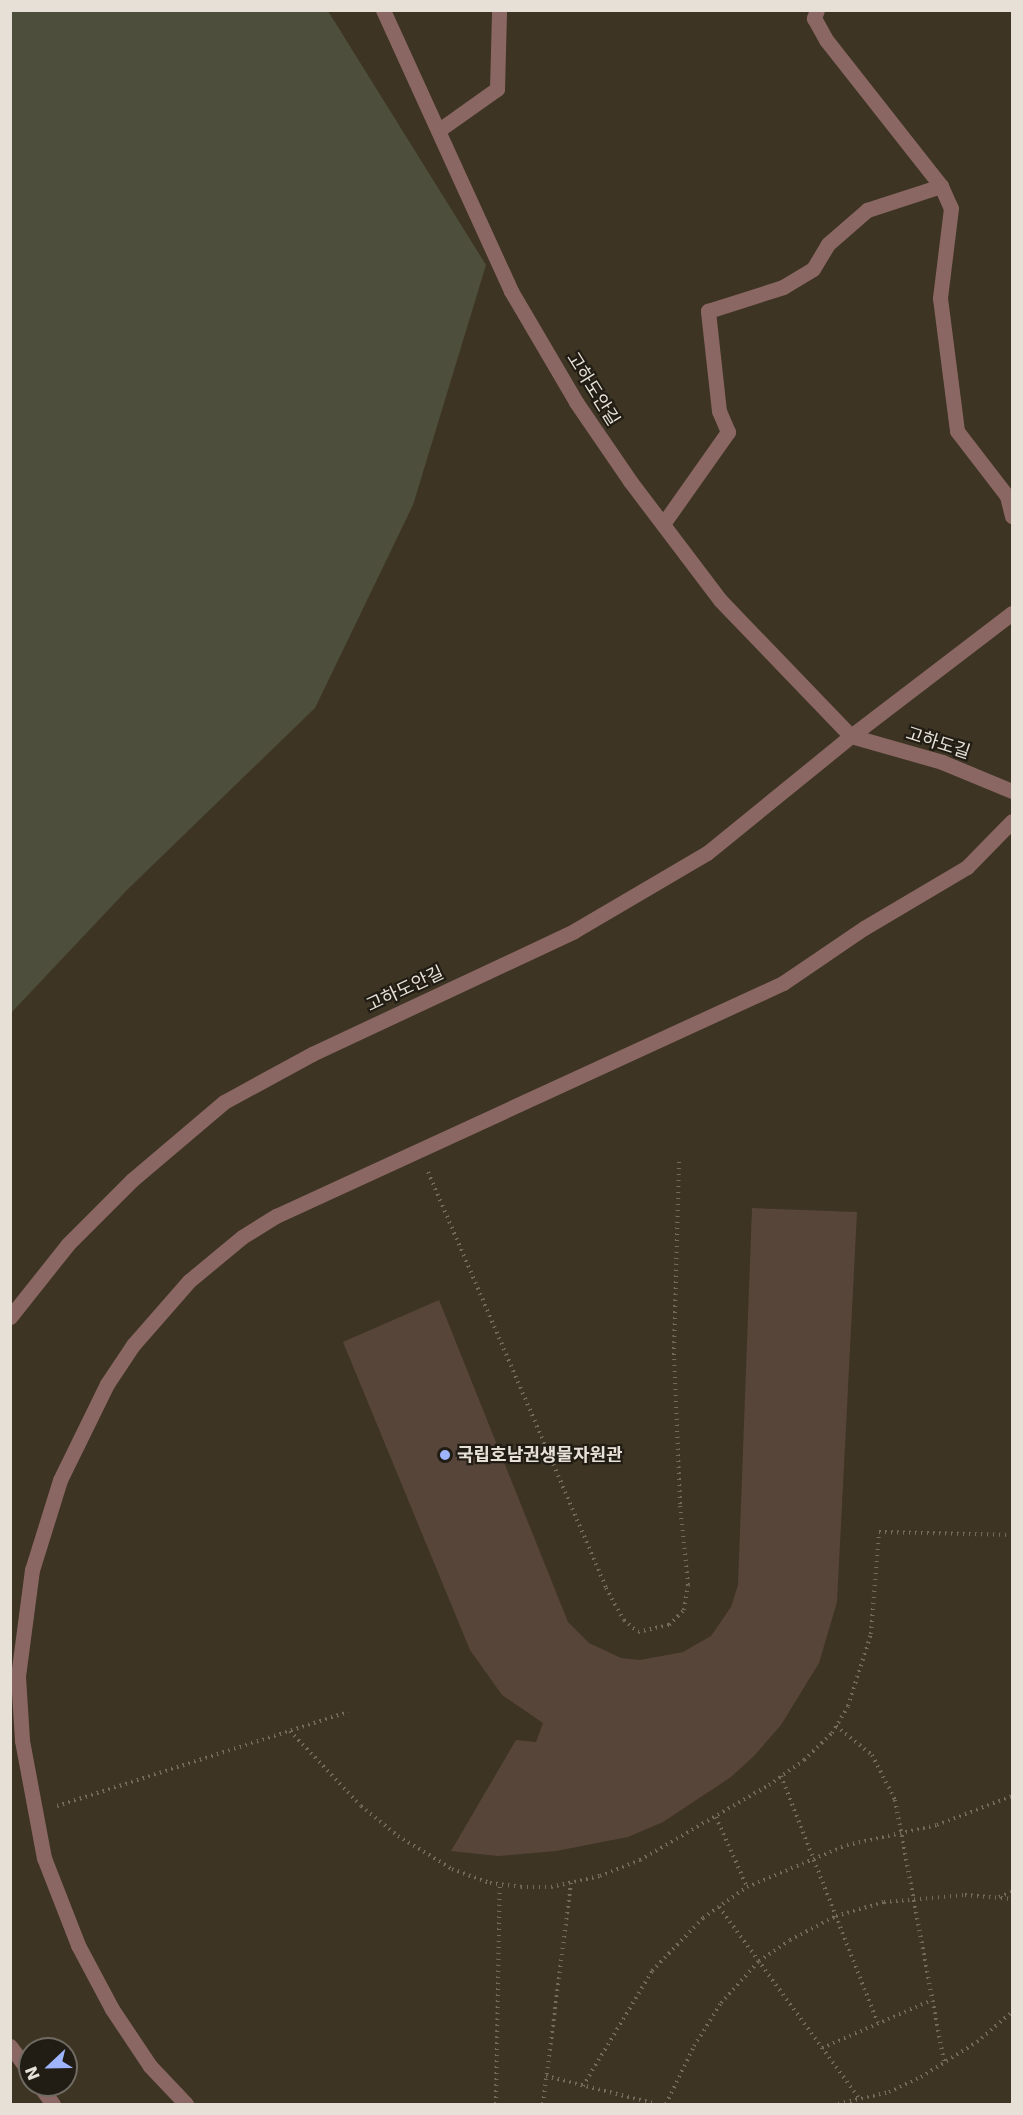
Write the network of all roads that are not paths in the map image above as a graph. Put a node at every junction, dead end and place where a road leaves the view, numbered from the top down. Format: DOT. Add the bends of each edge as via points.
graph roads {
  1 [pos="383,10"];
  2 [pos="499,10"];
  3 [pos="817,10"];
  4 [pos="439,130"];
  5 [pos="941,186"];
  6 [pos="1012,516"];
  7 [pos="663,524"];
  8 [pos="1012,613"];
  9 [pos="850,736"];
  10 [pos="1012,790"];
  11 [pos="1012,822"];
  12 [pos="10,1317"];
  13 [pos="186,2104"];
  1 -- 4 [label="street, 고하도안길"];
  2 -- 4 [label="street" via="497,89"];
  3 -- 5 [label="street" via="814,18 827,41"];
  4 -- 7 [label="street, 고하도안길" via="511,291 576,402"];
  5 -- 6 [label="street" via="951,208 940,298 957,431 1007,496"];
  5 -- 7 [label="street" via="867,210 828,244 813,269 783,287 708,311 719,411 728,432"];
  7 -- 9 [label="street, 고하도안길" via="720,600"];
  8 -- 9 [label="street, 고하도안길"];
  9 -- 10 [label="street, 고하도길" via="942,762"];
  9 -- 12 [label="street, 고하도안길" via="707,853 624,904 312,1054 224,1102 132,1180 92,1220"];
  11 -- 13 [label="street" via="967,867 783,982 276,1216 189,1281 133,1345 95,1403 45,1523 22,1630 18,1677 22,1740 35,1814 57,1898 78,1945 112,2009 150,2066"];
}
